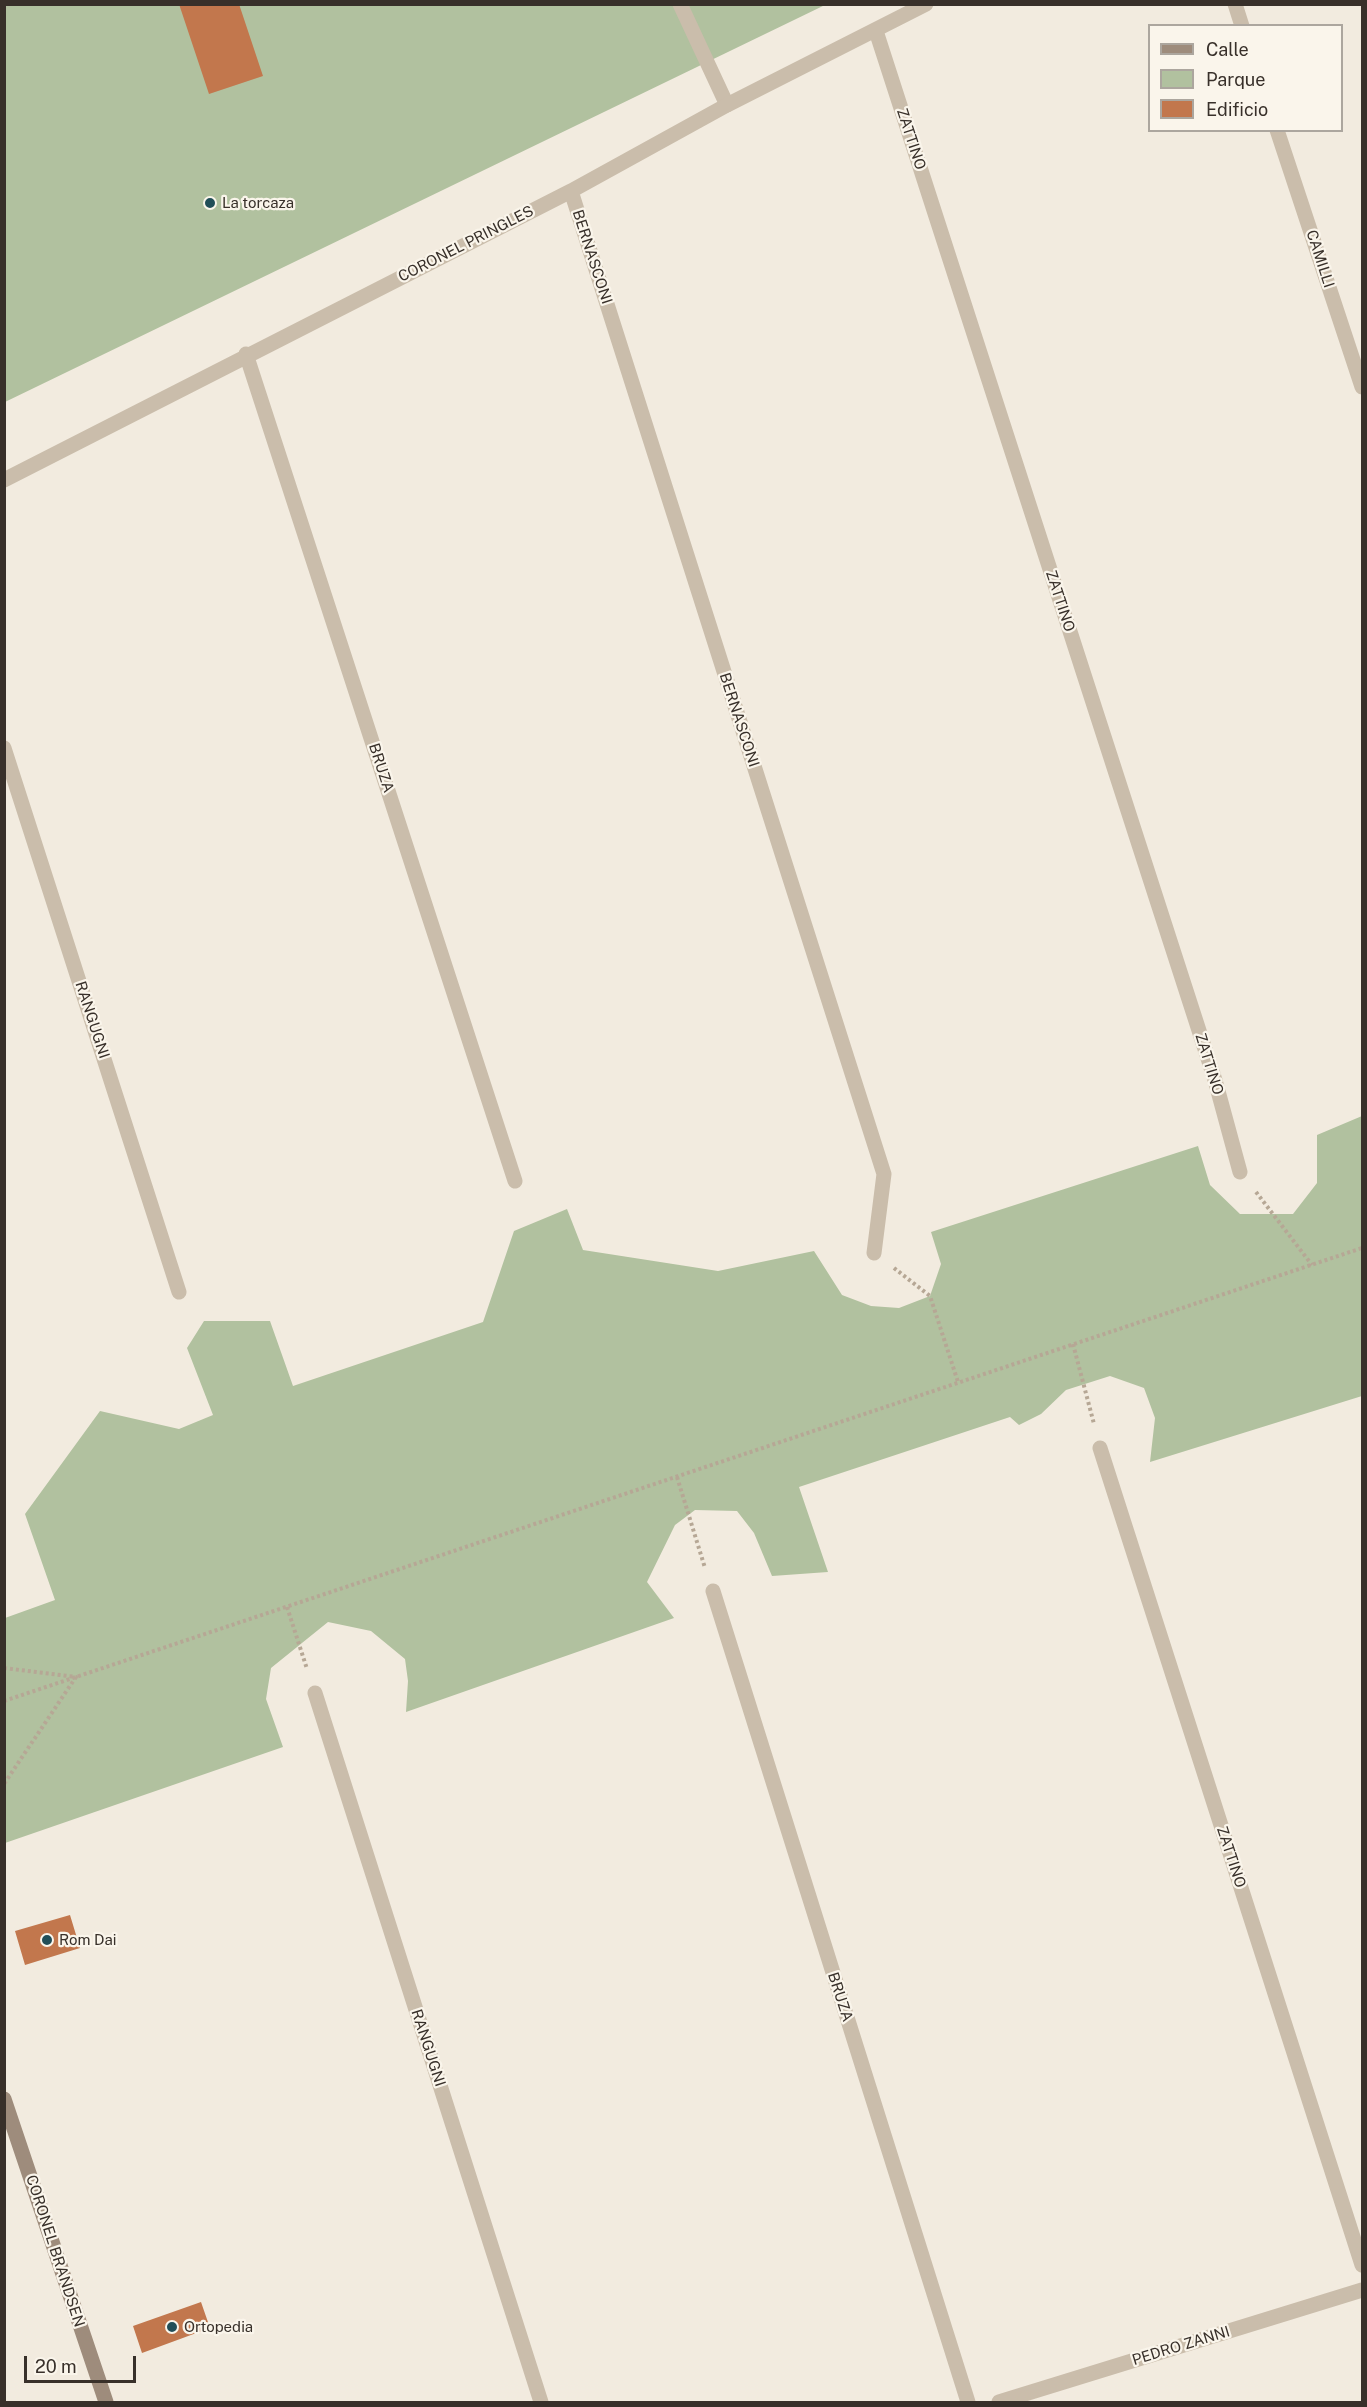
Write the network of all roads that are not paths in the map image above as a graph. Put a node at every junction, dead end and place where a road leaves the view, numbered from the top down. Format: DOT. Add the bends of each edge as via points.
graph roads {
  1 [pos="926,4"];
  2 [pos="1235,4"];
  3 [pos="680,5"];
  4 [pos="1241,24"];
  5 [pos="876,31"];
  6 [pos="727,105"];
  7 [pos="1278,132"];
  8 [pos="571,191"];
  9 [pos="246,354"];
  10 [pos="1362,387"];
  11 [pos="4,480"];
  12 [pos="4,748"];
  13 [pos="1240,1172"];
  14 [pos="515,1181"];
  15 [pos="874,1252"];
  16 [pos="179,1292"];
  17 [pos="1100,1448"];
  18 [pos="712,1591"];
  19 [pos="315,1693"];
  20 [pos="4,2099"];
  21 [pos="1362,2265"];
  22 [pos="1362,2290"];
  23 [pos="106,2403"];
  24 [pos="541,2403"];
  25 [pos="968,2403"];
  26 [pos="999,2403"];
  1 -- 5 [label="street, CORONEL PRINGLES"];
  2 -- 4 [label="street"];
  3 -- 6 [label="street"];
  5 -- 6 [label="street, CORONEL PRINGLES"];
  5 -- 13 [label="street, ZATTINO" via="1215,1080"];
  6 -- 8 [label="street, CORONEL PRINGLES"];
  7 -- 10 [label="street, CAMILLI"];
  8 -- 9 [label="street, CORONEL PRINGLES"];
  8 -- 15 [label="street, BERNASCONI" via="884,1174"];
  9 -- 11 [label="street, CORONEL PRINGLES"];
  9 -- 14 [label="street, BRUZA"];
  12 -- 16 [label="street, RANGUGNI"];
  17 -- 21 [label="street, ZATTINO"];
  18 -- 25 [label="street, BRUZA"];
  19 -- 24 [label="street, RANGUGNI"];
  20 -- 23 [label="street, CORONEL BRANDSEN"];
  22 -- 26 [label="street, PEDRO ZANNI"];
}
